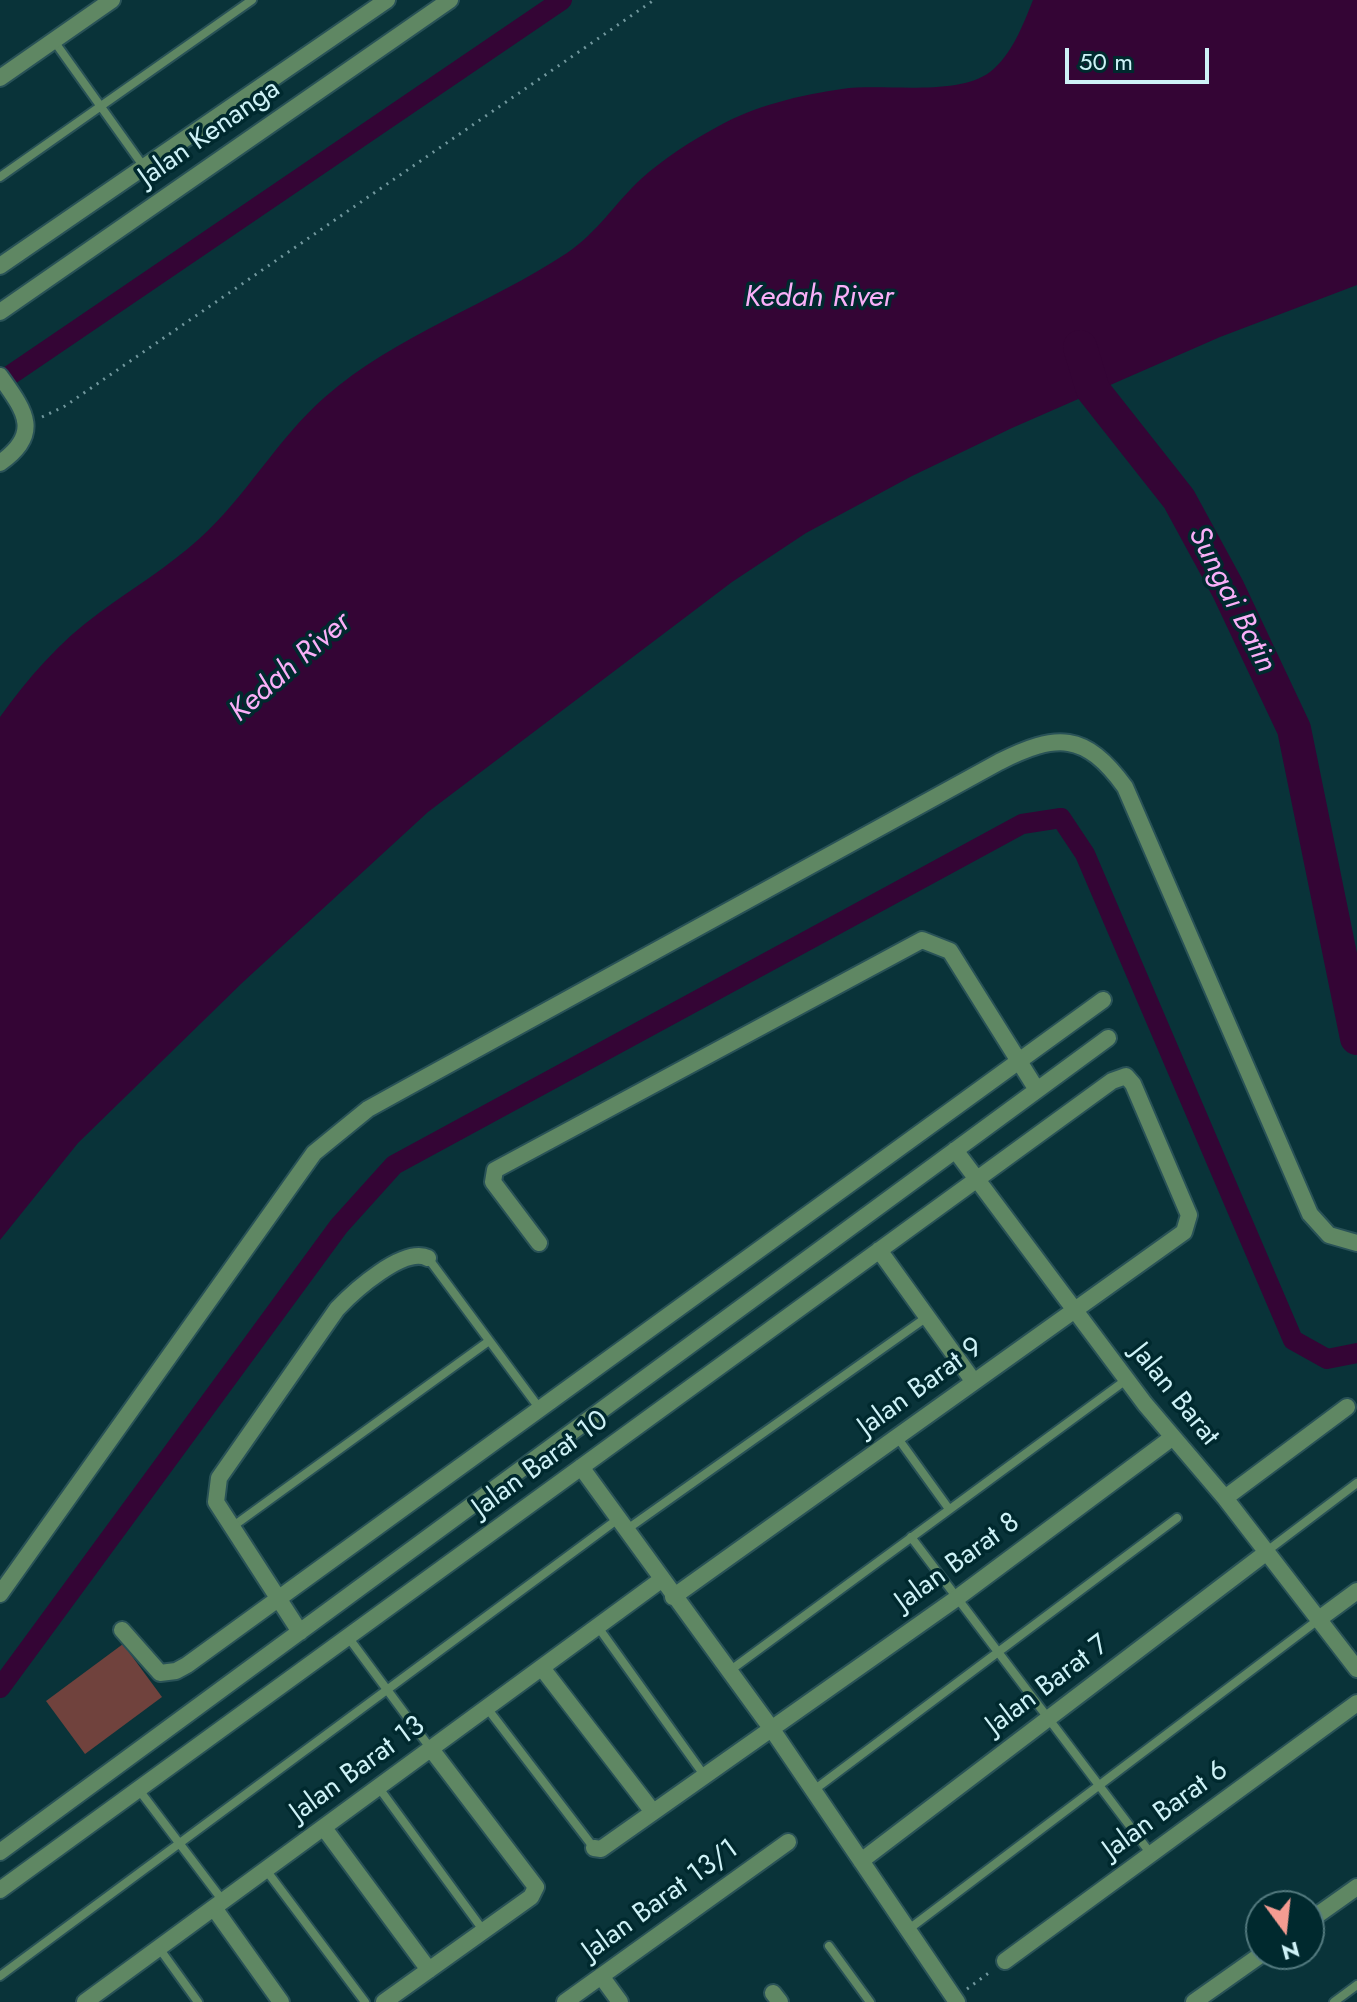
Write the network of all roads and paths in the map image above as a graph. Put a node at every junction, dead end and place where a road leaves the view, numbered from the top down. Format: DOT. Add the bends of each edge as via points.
graph roads {
  1 [pos="112,0"];
  2 [pos="252,0"];
  3 [pos="387,0"];
  4 [pos="450,0"];
  5 [pos="654,0"];
  6 [pos="54,41"];
  7 [pos="0,78"];
  8 [pos="101,106"];
  9 [pos="144,167"];
  10 [pos="0,177"];
  11 [pos="0,266"];
  12 [pos="0,312"];
  13 [pos="0,376"];
  14 [pos="27,424"];
  15 [pos="0,463"];
  16 [pos="1103,1000"];
  17 [pos="1108,1038"];
  18 [pos="1017,1062"];
  19 [pos="1037,1090"];
  20 [pos="955,1150"];
  21 [pos="977,1179"];
  22 [pos="1189,1215"];
  23 [pos="539,1243"];
  24 [pos="1357,1243"];
  25 [pos="879,1250"];
  26 [pos="428,1258"];
  27 [pos="1075,1310"];
  28 [pos="927,1317"];
  29 [pos="489,1341"];
  30 [pos="1127,1379"];
  31 [pos="974,1382"];
  32 [pos="1347,1407"];
  33 [pos="540,1409"];
  34 [pos="897,1437"];
  35 [pos="1173,1437"];
  36 [pos="581,1467"];
  37 [pos="1357,1483"];
  38 [pos="1225,1498"];
  39 [pos="949,1509"];
  40 [pos="1177,1518"];
  41 [pos="622,1524"];
  42 [pos="232,1527"];
  43 [pos="911,1537"];
  44 [pos="1267,1552"];
  45 [pos="661,1580"];
  46 [pos="1357,1591"];
  47 [pos="0,1594"];
  48 [pos="673,1597"];
  49 [pos="279,1598"];
  50 [pos="957,1598"];
  51 [pos="1319,1619"];
  52 [pos="598,1627"];
  53 [pos="122,1630"];
  54 [pos="300,1632"];
  55 [pos="348,1637"];
  56 [pos="998,1652"];
  57 [pos="542,1668"];
  58 [pos="1357,1669"];
  59 [pos="728,1672"];
  60 [pos="386,1688"];
  61 [pos="1357,1703"];
  62 [pos="487,1708"];
  63 [pos="1049,1718"];
  64 [pos="771,1728"];
  65 [pos="431,1749"];
  66 [pos="704,1775"];
  67 [pos="1099,1785"];
  68 [pos="378,1787"];
  69 [pos="139,1789"];
  70 [pos="814,1790"];
  71 [pos="653,1812"];
  72 [pos="324,1828"];
  73 [pos="178,1842"];
  74 [pos="788,1842"];
  75 [pos="594,1848"];
  76 [pos="0,1852"];
  77 [pos="1151,1854"];
  78 [pos="861,1861"];
  79 [pos="266,1870"];
  80 [pos="1357,1887"];
  81 [pos="0,1890"];
  82 [pos="218,1904"];
  83 [pos="1325,1910"];
  84 [pos="909,1929"];
  85 [pos="483,1930"];
  86 [pos="829,1946"];
  87 [pos="159,1948"];
  88 [pos="1005,1961"];
  89 [pos="1245,1966"];
  90 [pos="429,1970"];
  91 [pos="0,1976"];
  92 [pos="601,1976"];
  93 [pos="1357,1985"];
  94 [pos="106,1986"];
  95 [pos="956,2000"];
  96 [pos="85,2002"];
  97 [pos="117,2002"];
  98 [pos="198,2002"];
  99 [pos="281,2002"];
  100 [pos="365,2002"];
  101 [pos="384,2002"];
  102 [pos="565,2002"];
  103 [pos="620,2002"];
  104 [pos="870,2002"];
  105 [pos="1194,2002"];
  106 [pos="1334,2002"];
  1 -- 6 [label="street"];
  2 -- 8 [label="lane"];
  3 -- 9 [label="street"];
  4 -- 12 [label="street, Jalan Kenanga"];
  5 -- 14 [label="path" via="65,406"];
  6 -- 7 [label="street"];
  6 -- 8 [label="lane"];
  8 -- 9 [label="lane"];
  8 -- 10 [label="lane"];
  9 -- 11 [label="street"];
  13 -- 14 [label="street" via="21,405"];
  14 -- 15 [label="street" via="25,436"];
  16 -- 18 [label="street"];
  17 -- 19 [label="street"];
  18 -- 19 [label="street"];
  18 -- 23 [label="street" via="950,951 922,940 495,1170 493,1182"];
  18 -- 33 [label="street"];
  19 -- 20 [label="street"];
  20 -- 21 [label="street, Jalan Barat"];
  20 -- 54 [label="street"];
  21 -- 22 [label="street, Jalan Barat 10" via="1126,1076"];
  21 -- 25 [label="street, Jalan Barat 10"];
  21 -- 27 [label="street, Jalan Barat"];
  22 -- 27 [label="street, Jalan Barat 9" via="1184,1232"];
  24 -- 47 [label="street" via="1340,1242 1310,1214 1125,787 1100,757 1082,746 1061,740 1043,743 999,762 368,1109 336,1132 314,1153"];
  25 -- 28 [label="street"];
  25 -- 36 [label="street, Jalan Barat 10"];
  26 -- 29 [label="lane"];
  26 -- 42 [label="street" via="409,1255 337,1309 219,1478 216,1502"];
  27 -- 30 [label="street, Jalan Barat"];
  27 -- 31 [label="street, Jalan Barat 9"];
  28 -- 31 [label="street"];
  28 -- 41 [label="lane"];
  29 -- 33 [label="lane"];
  29 -- 42 [label="lane"];
  30 -- 35 [label="street, Jalan Barat"];
  30 -- 39 [label="lane"];
  31 -- 34 [label="street, Jalan Barat 9"];
  32 -- 38 [label="street"];
  33 -- 49 [label="street"];
  34 -- 39 [label="lane"];
  34 -- 48 [label="street, Jalan Barat 9"];
  35 -- 38 [label="street, Jalan Barat"];
  35 -- 50 [label="street, Jalan Barat 8"];
  36 -- 41 [label="street"];
  36 -- 55 [label="street, Jalan Barat 10"];
  37 -- 44 [label="lane"];
  38 -- 44 [label="street, Jalan Barat"];
  39 -- 43 [label="lane"];
  40 -- 56 [label="lane"];
  41 -- 45 [label="street"];
  41 -- 60 [label="lane"];
  42 -- 49 [label="street"];
  43 -- 50 [label="lane"];
  43 -- 59 [label="lane"];
  44 -- 51 [label="street, Jalan Barat"];
  44 -- 63 [label="street, Jalan Barat 7"];
  45 -- 48 [label="street"];
  45 -- 52 [label="street, Jalan Barat 13"];
  46 -- 51 [label="street"];
  48 -- 59 [label="street"];
  49 -- 53 [label="street" via="168,1674 153,1667"];
  49 -- 54 [label="street"];
  50 -- 56 [label="lane"];
  50 -- 64 [label="street, Jalan Barat 8"];
  51 -- 58 [label="street, Jalan Barat"];
  51 -- 67 [label="lane"];
  52 -- 57 [label="street, Jalan Barat 13"];
  52 -- 66 [label="lane"];
  54 -- 76 [label="street"];
  55 -- 60 [label="lane"];
  55 -- 69 [label="street, Jalan Barat 10"];
  56 -- 63 [label="lane"];
  56 -- 70 [label="lane"];
  57 -- 62 [label="street, Jalan Barat 13"];
  57 -- 71 [label="street"];
  59 -- 64 [label="street"];
  60 -- 65 [label="lane"];
  60 -- 73 [label="lane"];
  61 -- 77 [label="street, Jalan Barat 6"];
  62 -- 65 [label="street, Jalan Barat 13"];
  62 -- 75 [label="lane"];
  63 -- 67 [label="lane"];
  63 -- 78 [label="street, Jalan Barat 7"];
  64 -- 66 [label="street, Jalan Barat 8"];
  64 -- 70 [label="street"];
  65 -- 68 [label="street, Jalan Barat 13"];
  65 -- 85 [label="street" via="536,1887 531,1897"];
  66 -- 71 [label="street, Jalan Barat 8"];
  67 -- 77 [label="lane"];
  67 -- 84 [label="lane"];
  68 -- 72 [label="street, Jalan Barat 13"];
  68 -- 85 [label="lane"];
  69 -- 73 [label="lane"];
  69 -- 81 [label="street, Jalan Barat 10"];
  70 -- 78 [label="street"];
  71 -- 75 [label="street, Jalan Barat 8" via="601,1849"];
  72 -- 79 [label="street, Jalan Barat 13"];
  72 -- 90 [label="street"];
  73 -- 82 [label="lane"];
  73 -- 91 [label="lane"];
  74 -- 92 [label="street, Jalan Barat 13/1"];
  77 -- 88 [label="street, Jalan Barat 6"];
  78 -- 84 [label="street"];
  79 -- 82 [label="street, Jalan Barat 13"];
  79 -- 100 [label="lane"];
  80 -- 83 [label="street"];
  82 -- 87 [label="street, Jalan Barat 13"];
  82 -- 99 [label="street"];
  84 -- 95 [label="street"];
  85 -- 90 [label="street"];
  86 -- 104 [label="lane"];
  87 -- 94 [label="street, Jalan Barat 13"];
  87 -- 98 [label="lane"];
  88 -- 95 [label="path"];
  89 -- 105 [label="street"];
  90 -- 101 [label="street"];
  92 -- 102 [label="street, Jalan Barat 13/1"];
  92 -- 103 [label="street"];
  93 -- 106 [label="lane"];
  94 -- 96 [label="street, Jalan Barat 13"];
  94 -- 97 [label="street"];
}
